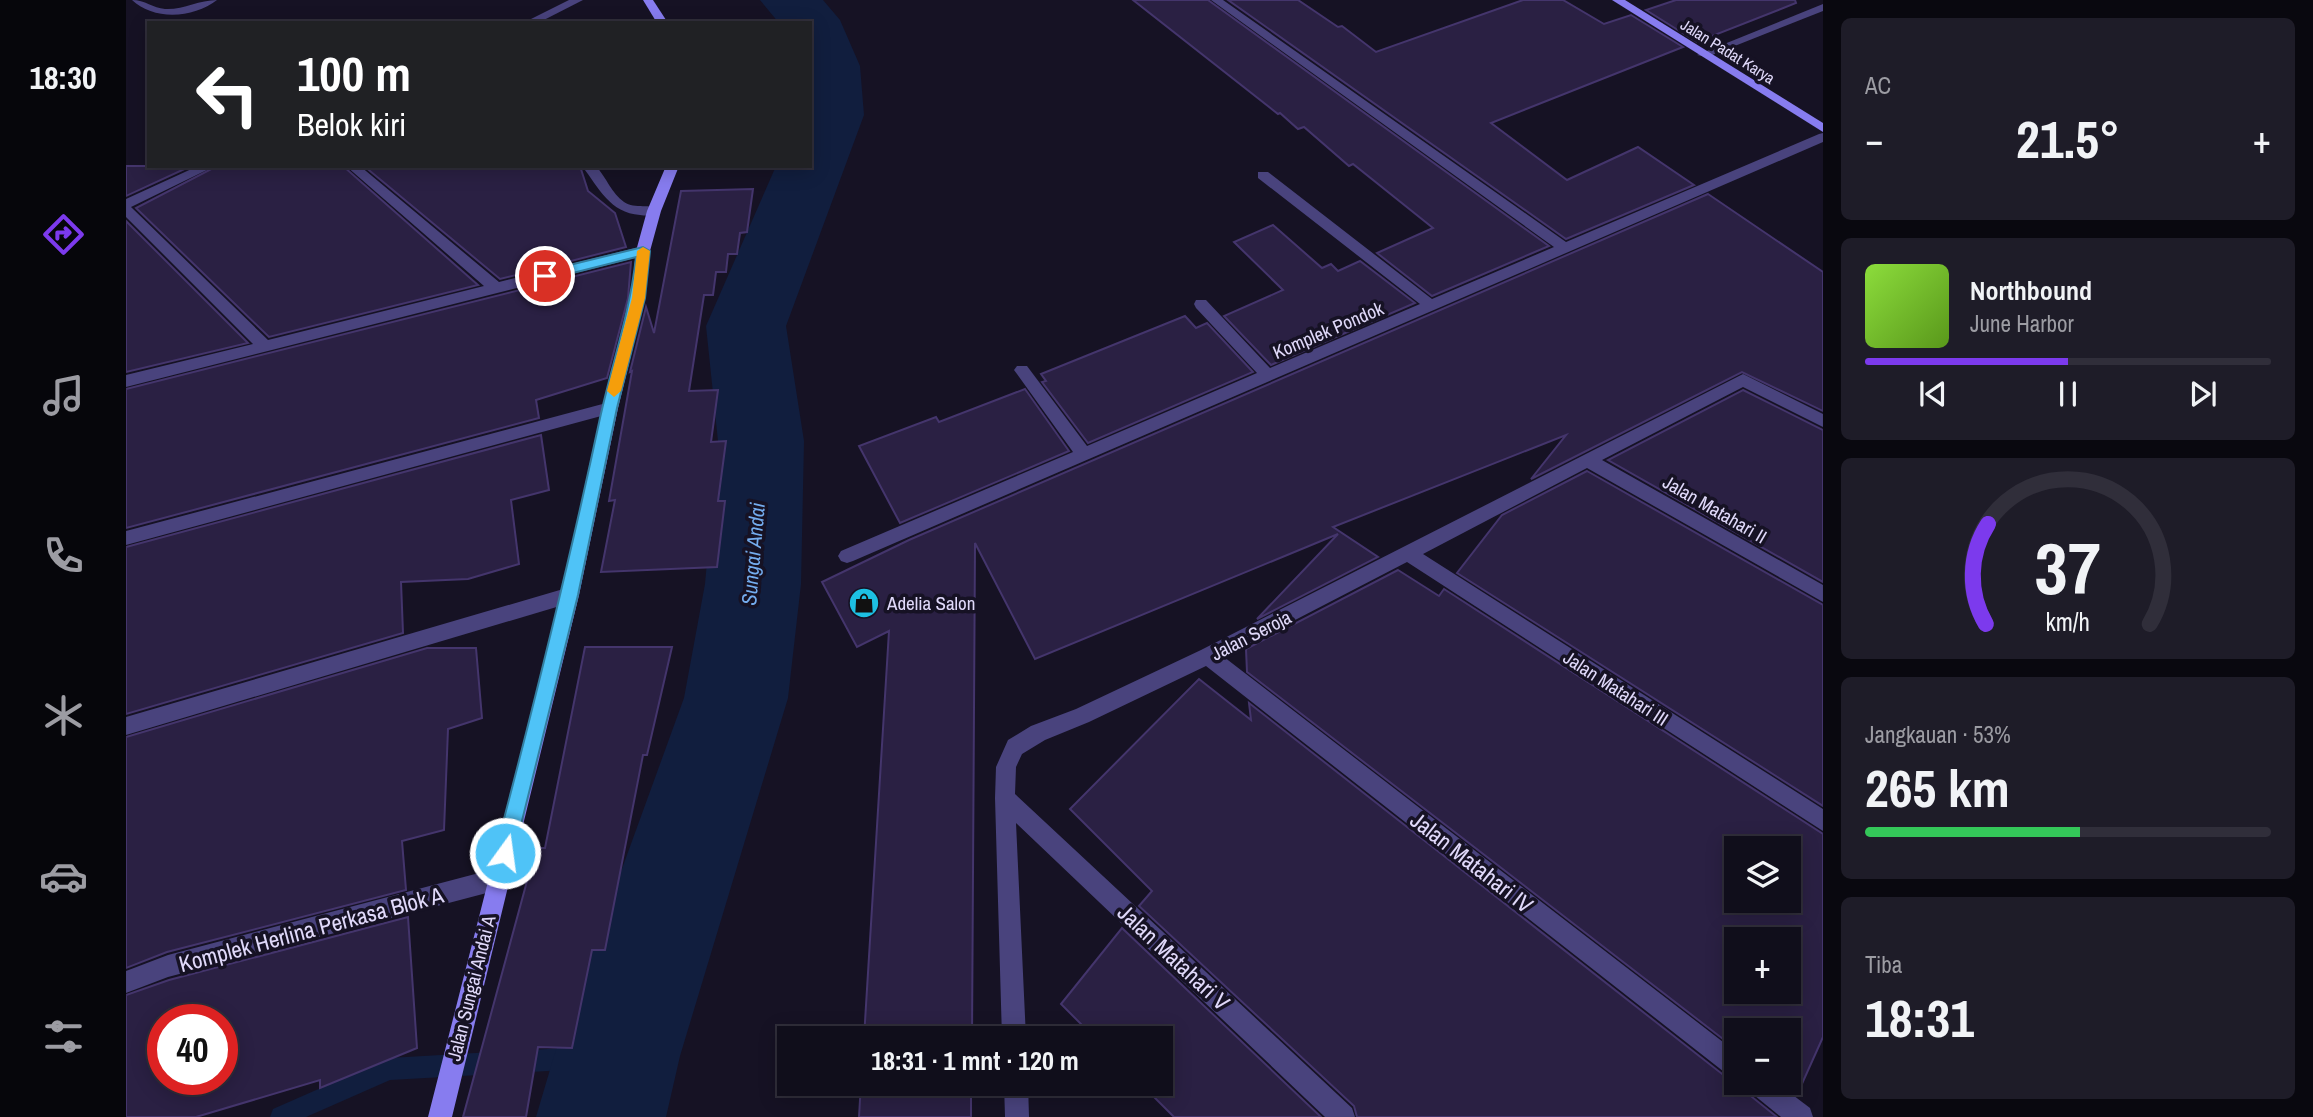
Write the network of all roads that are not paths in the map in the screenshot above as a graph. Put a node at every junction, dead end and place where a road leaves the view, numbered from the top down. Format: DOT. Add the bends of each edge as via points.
graph roads {
  1 [pos="137,0"];
  2 [pos="212,0"];
  3 [pos="578,0"];
  4 [pos="648,0"];
  5 [pos="1216,0"];
  6 [pos="1617,0"];
  7 [pos="1823,7"];
  8 [pos="532,21"];
  9 [pos="662,21"];
  10 [pos="1703,55"];
  11 [pos="1823,128"];
  12 [pos="1823,137"];
  13 [pos="205,168"];
  14 [pos="354,168"];
  15 [pos="590,168"];
  16 [pos="672,168"];
  17 [pos="1263,175"];
  18 [pos="126,206"];
  19 [pos="654,211"];
  20 [pos="1566,249"];
  21 [pos="643,251"];
  22 [pos="496,288"];
  23 [pos="1202,304"];
  24 [pos="1432,306"];
  25 [pos="265,346"];
  26 [pos="1022,370"];
  27 [pos="1269,376"];
  28 [pos="126,381"];
  29 [pos="610,408"];
  30 [pos="1823,421"];
  31 [pos="1084,455"];
  32 [pos="1587,460"];
  33 [pos="126,538"];
  34 [pos="1409,554"];
  35 [pos="847,556"];
  36 [pos="1823,594"];
  37 [pos="570,595"];
  38 [pos="1208,656"];
  39 [pos="126,726"];
  40 [pos="1005,797"];
  41 [pos="1823,821"];
  42 [pos="498,879"];
  43 [pos="126,982"];
  44 [pos="1014,1026"];
  45 [pos="1724,1058"];
  46 [pos="1773,1095"];
  47 [pos="1016,1096"];
  48 [pos="440,1117"];
  49 [pos="1017,1117"];
  50 [pos="1343,1117"];
  51 [pos="1801,1117"];
  1 -- 2 [label="street" via="162,13"];
  3 -- 8 [label="street"];
  4 -- 9 [label="street"];
  5 -- 20 [label="street"];
  6 -- 10 [label="street, Jalan Padat Karya"];
  7 -- 10 [label="street"];
  10 -- 11 [label="street, Jalan Padat Karya"];
  12 -- 20 [label="street, Komplek Pondok"];
  13 -- 18 [label="street"];
  14 -- 22 [label="street"];
  15 -- 19 [label="street" via="612,202 632,212"];
  16 -- 19 [label="street, Jalan Sungai Andai A"];
  17 -- 24 [label="street"];
  18 -- 25 [label="street"];
  19 -- 21 [label="street, Jalan Sungai Andai A"];
  20 -- 24 [label="street, Komplek Pondok"];
  21 -- 22 [label="street"];
  21 -- 29 [label="street, Jalan Sungai Andai A" via="638,298"];
  22 -- 25 [label="street"];
  23 -- 27 [label="street"];
  24 -- 27 [label="street, Komplek Pondok"];
  25 -- 28 [label="street"];
  26 -- 31 [label="street"];
  27 -- 31 [label="street, Komplek Pondok"];
  29 -- 33 [label="street"];
  29 -- 37 [label="street, Jalan Sungai Andai A"];
  30 -- 32 [label="street, Jalan Seroja" via="1743,380"];
  31 -- 35 [label="street, Komplek Pondok"];
  32 -- 34 [label="street, Jalan Seroja"];
  32 -- 36 [label="street, Jalan Matahari II"];
  34 -- 38 [label="street, Jalan Seroja"];
  34 -- 41 [label="street, Jalan Matahari III"];
  37 -- 39 [label="street"];
  37 -- 42 [label="street, Jalan Sungai Andai A"];
  38 -- 40 [label="street, Jalan Seroja" via="1015,747 1006,767"];
  38 -- 45 [label="street, Jalan Matahari IV"];
  40 -- 44 [label="street, Jalan Seroja"];
  40 -- 50 [label="street, Jalan Matahari V"];
  42 -- 43 [label="street, Komplek Herlina Perkasa Blok A" via="168,966"];
  42 -- 48 [label="street, Jalan Sungai Andai A"];
  46 -- 51 [label="street"];
  47 -- 49 [label="street"];
}
